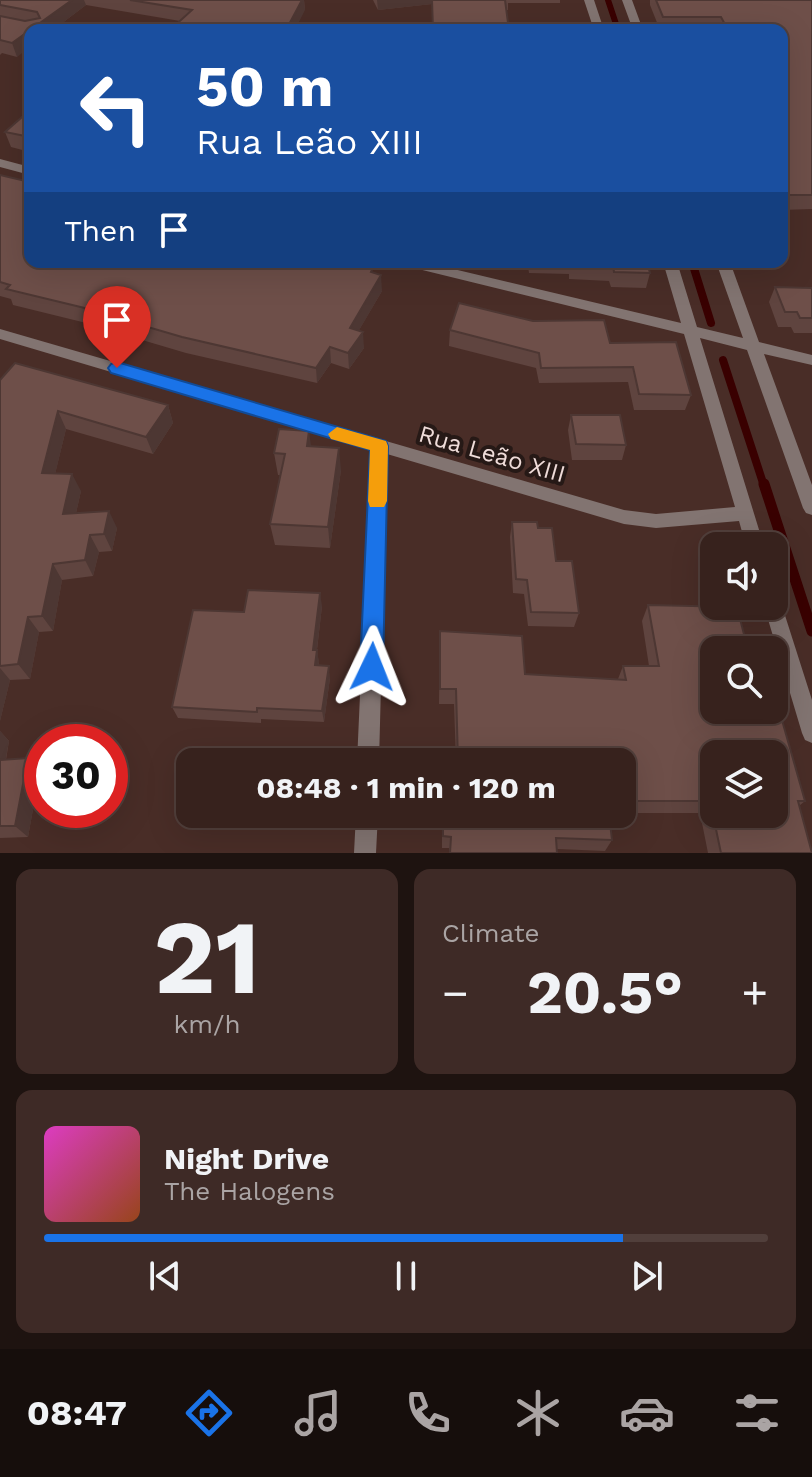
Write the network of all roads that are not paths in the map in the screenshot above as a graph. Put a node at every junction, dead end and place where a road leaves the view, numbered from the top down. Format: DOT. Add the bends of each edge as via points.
graph roads {
  1 [pos="589,0"];
  2 [pos="627,0"];
  3 [pos="597,24"];
  4 [pos="636,24"];
  5 [pos="0,163"];
  6 [pos="24,169"];
  7 [pos="431,268"];
  8 [pos="672,268"];
  9 [pos="725,268"];
  10 [pos="691,331"];
  11 [pos="0,334"];
  12 [pos="754,346"];
  13 [pos="812,360"];
  14 [pos="379,446"];
  15 [pos="812,508"];
  16 [pos="745,513"];
  17 [pos="751,532"];
  18 [pos="777,620"];
  19 [pos="812,733"];
  20 [pos="368,748"];
  21 [pos="366,828"];
  22 [pos="365,853"];
  1 -- 3 [label="street"];
  2 -- 4 [label="street"];
  5 -- 6 [label="street"];
  7 -- 10 [label="street"];
  8 -- 10 [label="street"];
  9 -- 12 [label="street"];
  10 -- 12 [label="street"];
  10 -- 16 [label="street"];
  11 -- 14 [label="street, Rua Leão XIII"];
  12 -- 13 [label="street"];
  12 -- 15 [label="street"];
  14 -- 16 [label="street, Rua Leão XIII" via="624,517 656,521"];
  14 -- 20 [label="street"];
  16 -- 17 [label="street"];
  18 -- 19 [label="street"];
  21 -- 22 [label="street"];
}
